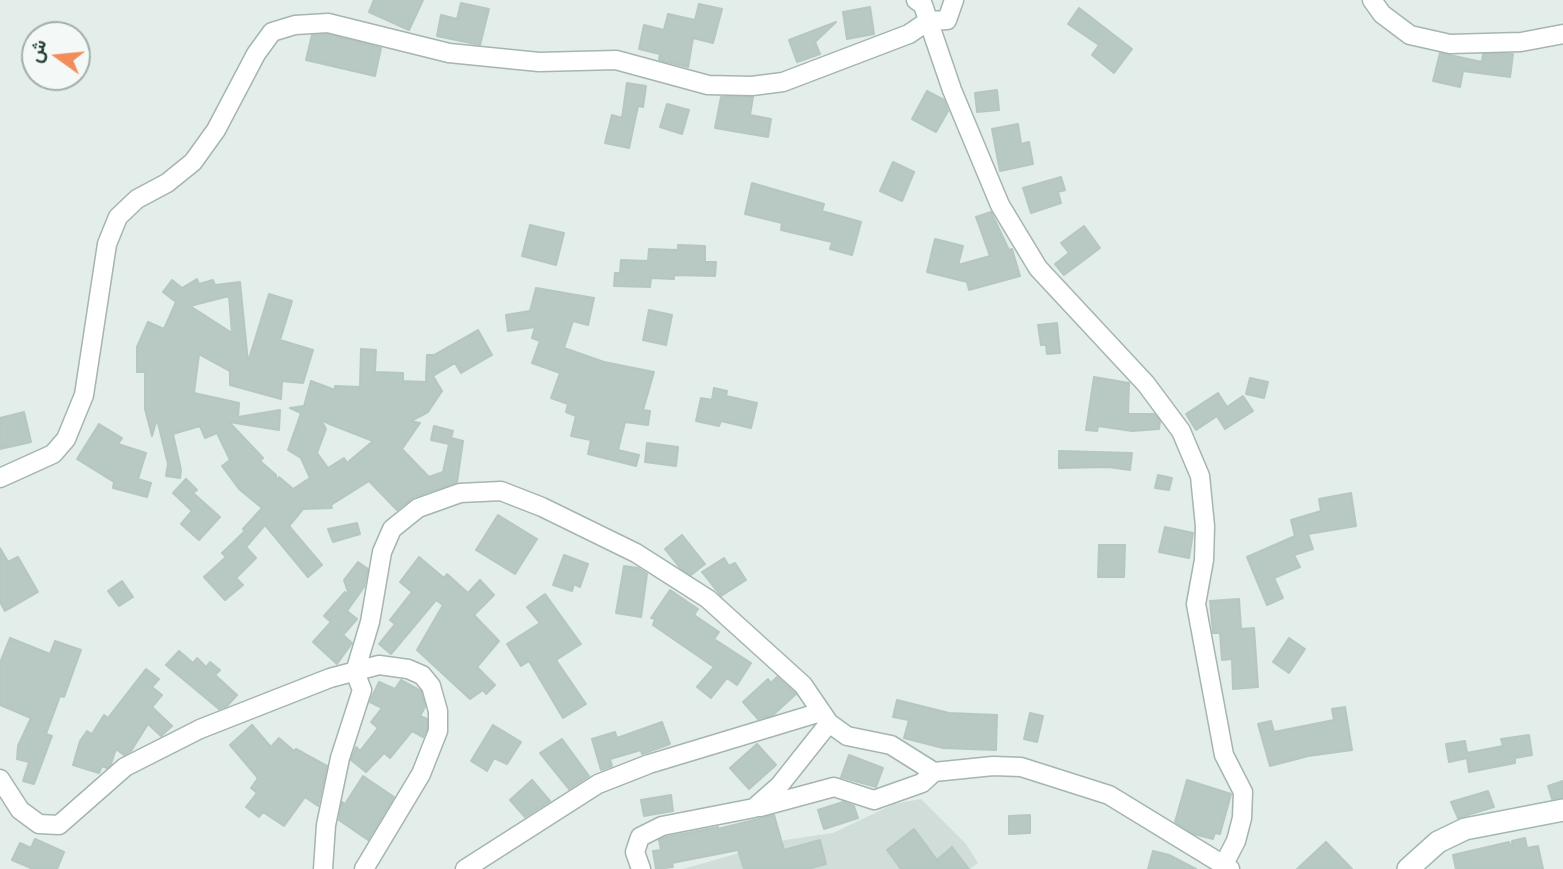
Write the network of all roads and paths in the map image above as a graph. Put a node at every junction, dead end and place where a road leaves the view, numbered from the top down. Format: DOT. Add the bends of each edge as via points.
graph roads {
  1 [pos="916,0"];
  2 [pos="954,0"];
  3 [pos="1372,0"];
  4 [pos="928,22"];
  5 [pos="1563,34"];
  6 [pos="0,478"];
  7 [pos="355,672"];
  8 [pos="825,718"];
  9 [pos="934,772"];
  10 [pos="0,779"];
  11 [pos="754,808"];
  12 [pos="1563,810"];
  13 [pos="1227,867"];
  14 [pos="323,869"];
  15 [pos="363,869"];
  16 [pos="465,869"];
  17 [pos="641,869"];
  18 [pos="1408,869"];
  1 -- 4 [label="street" via="923,5"];
  2 -- 4 [label="street" via="947,20"];
  3 -- 5 [label="street" via="1410,35 1450,44 1521,42"];
  4 -- 6 [label="street" via="909,34 783,82 752,86 708,85 616,60 539,62 449,53 328,23 272,32 193,162 118,217 107,244 84,395 66,439 53,454"];
  4 -- 13 [label="street" via="1006,216 1038,268 1146,384 1181,431 1200,476 1204,560 1196,604 1224,755 1243,792 1242,818"];
  7 -- 8 [label="street" via="370,622 382,552 392,529 418,508 460,493 501,491 636,553 708,599 803,685"];
  7 -- 10 [label="street" via="201,729 125,767 59,825 39,824 20,810"];
  7 -- 14 [label="street" via="362,690 340,758 326,825"];
  7 -- 15 [label="street" via="379,665 408,668 431,686 438,711 438,731 421,774"];
  8 -- 9 [label="street" via="847,736 891,745"];
  8 -- 11 [label="street" via="779,786"];
  8 -- 16 [label="street" via="649,764 598,784"];
  9 -- 11 [label="street" via="922,783 874,800 834,787"];
  9 -- 13 [label="street" via="1021,767 1109,795"];
  11 -- 17 [label="street" via="662,826 640,837 635,852"];
  12 -- 18 [label="street" via="1465,829 1438,842"];
}
